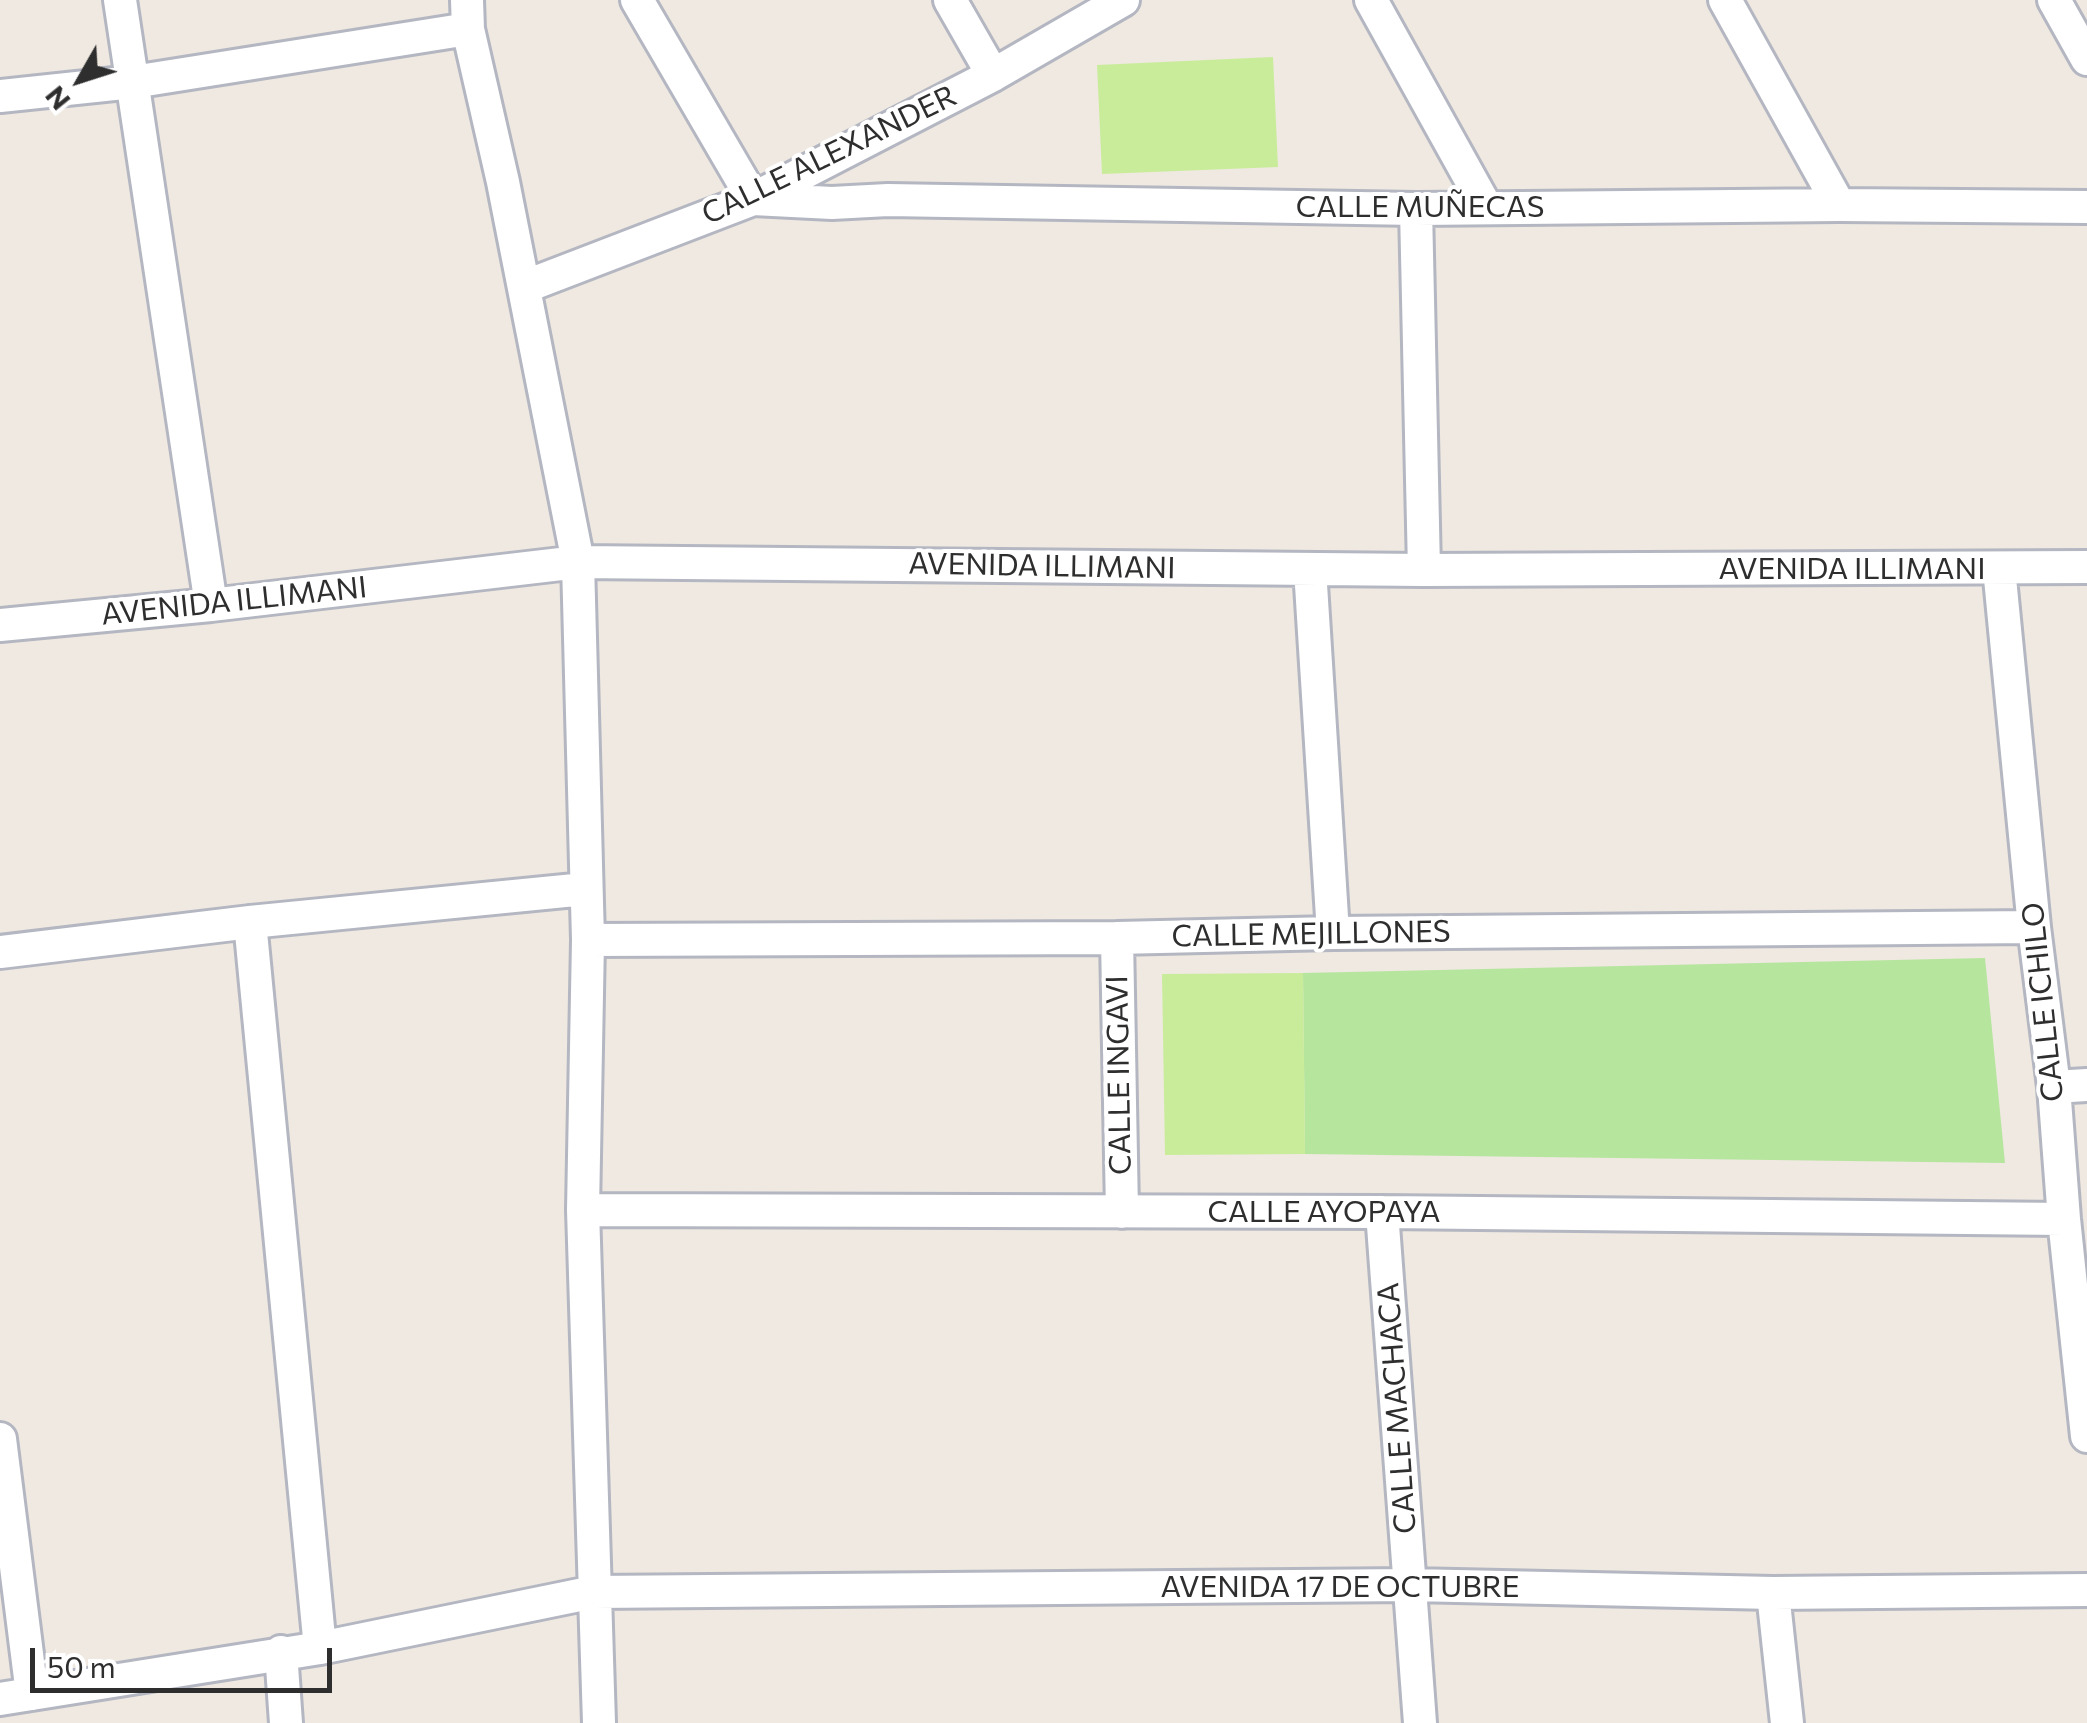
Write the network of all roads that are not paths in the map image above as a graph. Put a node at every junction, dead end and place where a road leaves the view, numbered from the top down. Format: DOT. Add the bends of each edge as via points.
graph roads {
  1 [pos="120,0"];
  2 [pos="637,0"];
  3 [pos="950,0"];
  4 [pos="1124,0"];
  5 [pos="1371,0"];
  6 [pos="1725,0"];
  7 [pos="2054,0"];
  8 [pos="468,14"];
  9 [pos="2087,59"];
  10 [pos="993,75"];
  11 [pos="134,82"];
  12 [pos="0,96"];
  13 [pos="752,200"];
  14 [pos="1839,205"];
  15 [pos="1486,207"];
  16 [pos="2087,207"];
  17 [pos="1416,208"];
  18 [pos="524,286"];
  19 [pos="578,562"];
  20 [pos="2087,566"];
  21 [pos="1999,568"];
  22 [pos="1310,569"];
  23 [pos="1424,570"];
  24 [pos="211,606"];
  25 [pos="0,625"];
  26 [pos="586,888"];
  27 [pos="250,922"];
  28 [pos="2034,927"];
  29 [pos="1333,933"];
  30 [pos="1117,938"];
  31 [pos="588,940"];
  32 [pos="0,952"];
  33 [pos="2087,1085"];
  34 [pos="2054,1086"];
  35 [pos="584,1210"];
  36 [pos="1122,1212"];
  37 [pos="1382,1212"];
  38 [pos="2064,1219"];
  39 [pos="2087,1436"];
  40 [pos="0,1438"];
  41 [pos="1411,1585"];
  42 [pos="2087,1590"];
  43 [pos="594,1592"];
  44 [pos="1773,1593"];
  45 [pos="320,1648"];
  46 [pos="281,1652"];
  47 [pos="16,1696"];
  48 [pos="286,1723"];
  49 [pos="599,1723"];
  50 [pos="1420,1723"];
  51 [pos="1787,1723"];
  1 -- 11 [label="street"];
  2 -- 13 [label="street"];
  3 -- 10 [label="street"];
  4 -- 10 [label="street, CALLE ALEXANDER"];
  5 -- 15 [label="street"];
  6 -- 14 [label="street"];
  7 -- 9 [label="street"];
  8 -- 11 [label="street"];
  8 -- 18 [label="street"];
  10 -- 13 [label="street, CALLE ALEXANDER"];
  11 -- 12 [label="street"];
  11 -- 24 [label="street"];
  13 -- 17 [label="street, CALLE MUÑECAS"];
  13 -- 18 [label="street, CALLE ALEXANDER"];
  14 -- 15 [label="street, CALLE MUÑECAS"];
  14 -- 16 [label="street, CALLE MUÑECAS"];
  15 -- 17 [label="street, CALLE MUÑECAS"];
  17 -- 23 [label="street"];
  18 -- 19 [label="street"];
  19 -- 22 [label="street, AVENIDA ILLIMANI"];
  19 -- 24 [label="street, AVENIDA ILLIMANI"];
  19 -- 26 [label="street"];
  20 -- 21 [label="street, AVENIDA ILLIMANI"];
  21 -- 23 [label="street, AVENIDA ILLIMANI"];
  21 -- 28 [label="street, CALLE ICHILO"];
  22 -- 23 [label="street, AVENIDA ILLIMANI"];
  22 -- 29 [label="street"];
  24 -- 25 [label="street, AVENIDA ILLIMANI"];
  26 -- 27 [label="street"];
  26 -- 31 [label="street"];
  27 -- 32 [label="street"];
  27 -- 45 [label="street"];
  28 -- 29 [label="street, CALLE MEJILLONES"];
  28 -- 34 [label="street, CALLE ICHILO"];
  29 -- 30 [label="street, CALLE MEJILLONES"];
  30 -- 31 [label="street, CALLE MEJILLONES"];
  30 -- 36 [label="street, CALLE INGAVI"];
  31 -- 35 [label="street"];
  33 -- 34 [label="street"];
  34 -- 38 [label="street, CALLE ICHILO"];
  35 -- 36 [label="street, CALLE AYOPAYA"];
  35 -- 43 [label="street"];
  36 -- 37 [label="street, CALLE AYOPAYA"];
  37 -- 38 [label="street, CALLE AYOPAYA"];
  37 -- 41 [label="street, CALLE MACHACA"];
  38 -- 39 [label="street, CALLE ICHILO"];
  40 -- 47 [label="street"];
  41 -- 43 [label="street, AVENIDA 17 DE OCTUBRE"];
  41 -- 44 [label="street, AVENIDA 17 DE OCTUBRE"];
  41 -- 50 [label="street, CALLE MACHACA"];
  42 -- 44 [label="street, AVENIDA 17 DE OCTUBRE"];
  43 -- 45 [label="street, AVENIDA 17 DE OCTUBRE"];
  43 -- 49 [label="street"];
  44 -- 51 [label="street"];
  45 -- 46 [label="street, AVENIDA 17 DE OCTUBRE"];
  46 -- 47 [label="street, AVENIDA 17 DE OCTUBRE"];
  46 -- 48 [label="street"];
}
